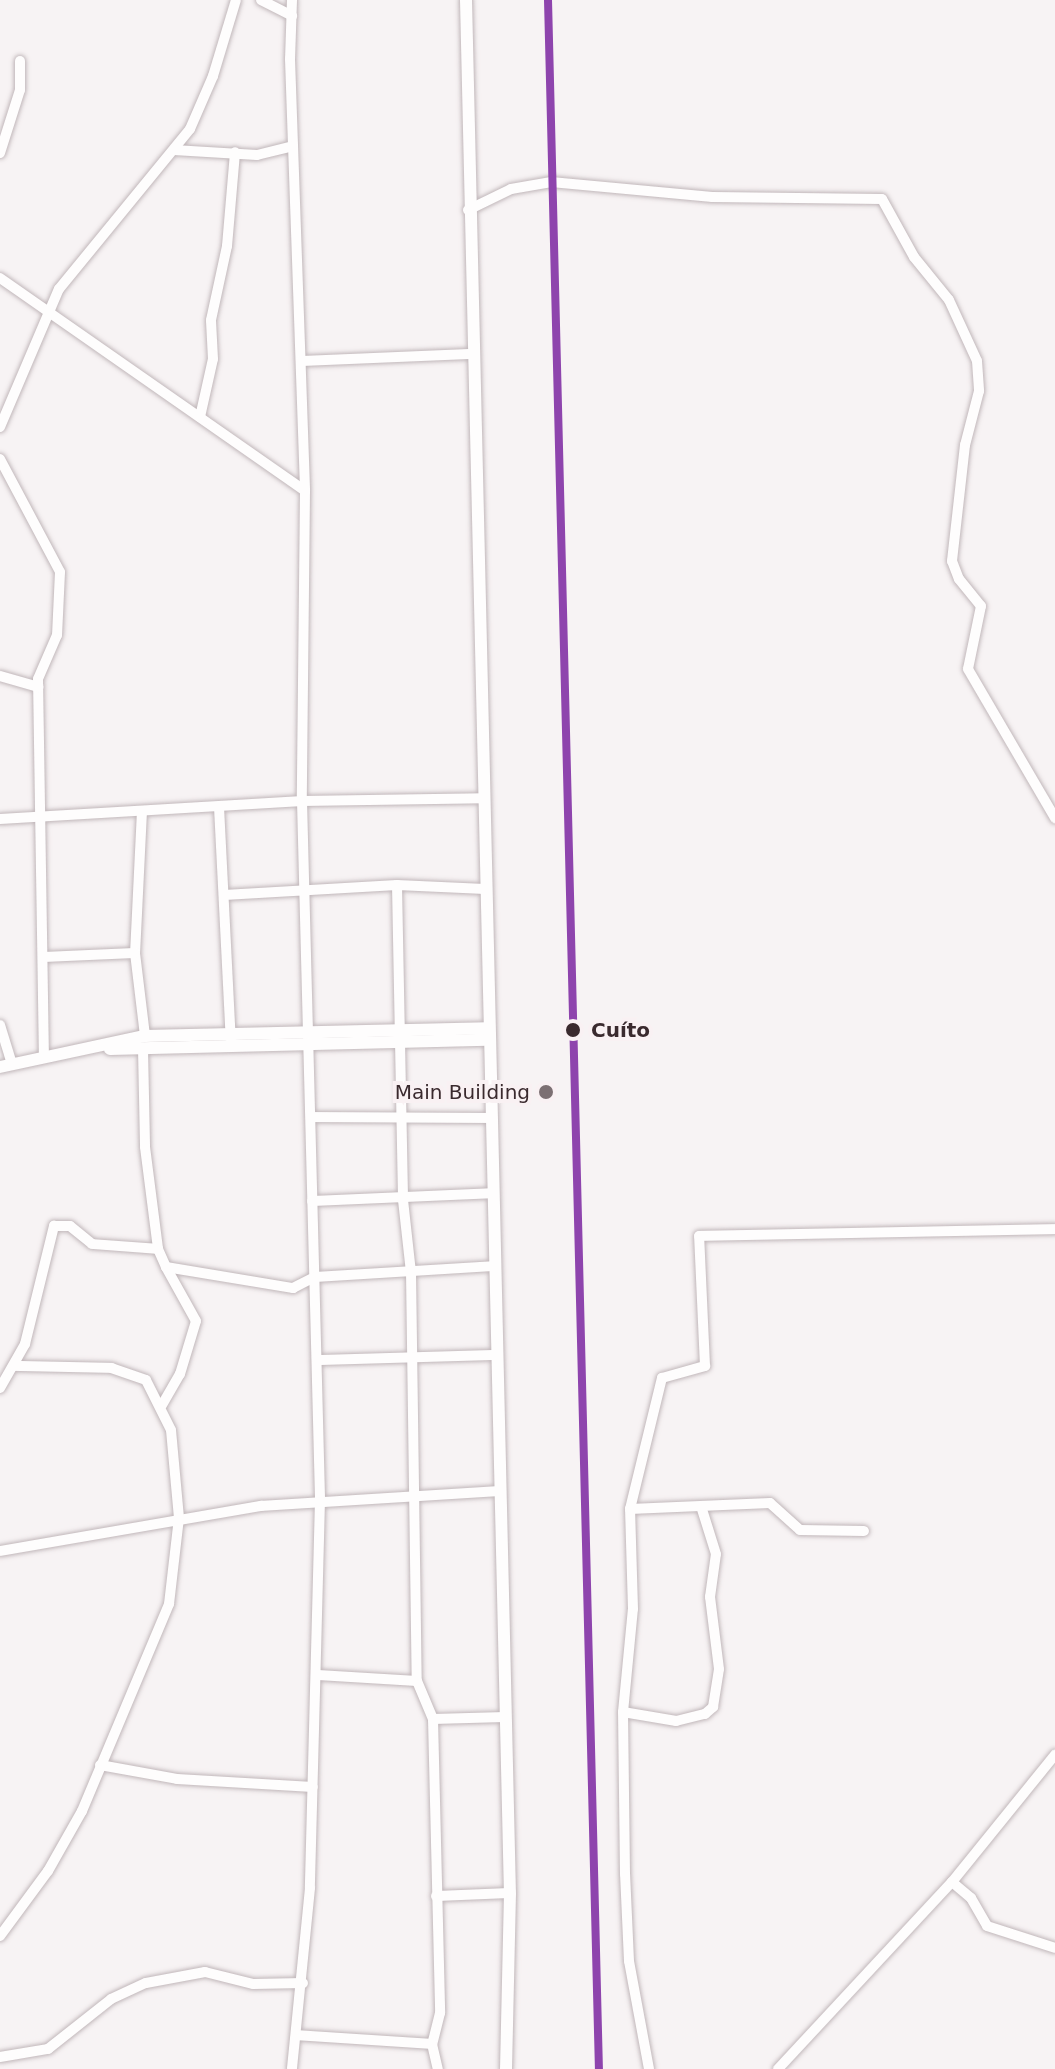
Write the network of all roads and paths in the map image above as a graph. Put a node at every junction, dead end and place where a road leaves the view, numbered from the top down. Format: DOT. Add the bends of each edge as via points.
graph roads {
  1 [pos="236,0"];
  2 [pos="261,0"];
  3 [pos="292,0"];
  4 [pos="466,0"];
  5 [pos="292,16"];
  6 [pos="20,61"];
  7 [pos="292,146"];
  8 [pos="174,150"];
  9 [pos="235,152"];
  10 [pos="0,153"];
  11 [pos="468,210"];
  12 [pos="0,278"];
  13 [pos="48,310"];
  14 [pos="470,354"];
  15 [pos="301,361"];
  16 [pos="200,417"];
  17 [pos="0,427"];
  18 [pos="0,459"];
  19 [pos="305,491"];
  20 [pos="0,676"];
  21 [pos="38,687"];
  22 [pos="484,798"];
  23 [pos="302,801"];
  24 [pos="219,807"];
  25 [pos="142,811"];
  26 [pos="40,814"];
  27 [pos="1055,818"];
  28 [pos="0,819"];
  29 [pos="397,885"];
  30 [pos="305,889"];
  31 [pos="485,889"];
  32 [pos="224,895"];
  33 [pos="135,953"];
  34 [pos="43,957"];
  35 [pos="0,1025"];
  36 [pos="487,1034"];
  37 [pos="400,1035"];
  38 [pos="309,1037"];
  39 [pos="231,1040"];
  40 [pos="144,1042"];
  41 [pos="44,1058"];
  42 [pos="6,1066"];
  43 [pos="311,1117"];
  44 [pos="489,1118"];
  45 [pos="402,1119"];
  46 [pos="492,1193"];
  47 [pos="403,1200"];
  48 [pos="312,1201"];
  49 [pos="1055,1229"];
  50 [pos="158,1249"];
  51 [pos="493,1266"];
  52 [pos="166,1267"];
  53 [pos="411,1272"];
  54 [pos="315,1277"];
  55 [pos="496,1355"];
  56 [pos="410,1358"];
  57 [pos="317,1360"];
  58 [pos="14,1366"];
  59 [pos="0,1388"];
  60 [pos="162,1405"];
  61 [pos="499,1491"];
  62 [pos="411,1496"];
  63 [pos="320,1500"];
  64 [pos="701,1506"];
  65 [pos="630,1509"];
  66 [pos="179,1518"];
  67 [pos="864,1531"];
  68 [pos="0,1551"];
  69 [pos="318,1675"];
  70 [pos="417,1681"];
  71 [pos="623,1712"];
  72 [pos="505,1717"];
  73 [pos="433,1719"];
  74 [pos="1055,1755"];
  75 [pos="100,1765"];
  76 [pos="313,1787"];
  77 [pos="952,1882"];
  78 [pos="510,1893"];
  79 [pos="436,1896"];
  80 [pos="0,1936"];
  81 [pos="1055,1948"];
  82 [pos="303,1983"];
  83 [pos="296,2035"];
  84 [pos="432,2044"];
  85 [pos="0,2057"];
  86 [pos="292,2069"];
  87 [pos="438,2069"];
  88 [pos="506,2069"];
  89 [pos="649,2069"];
  90 [pos="778,2069"];
  1 -- 8 [label="street" via="200,110"];
  2 -- 5 [label="street"];
  3 -- 5 [label="street"];
  4 -- 11 [label="main road"];
  5 -- 7 [label="street"];
  6 -- 10 [label="street" via="20,90"];
  7 -- 9 [label="street" via="257,155"];
  7 -- 15 [label="street"];
  8 -- 9 [label="street"];
  8 -- 13 [label="street" via="89,247"];
  9 -- 16 [label="street" via="223,245 227,246 211,320 213,359"];
  11 -- 14 [label="main road"];
  11 -- 27 [label="street" via="511,189 551,182 712,197 882,199 914,257 949,300 977,361 979,391 965,445 952,561 981,606 968,669"];
  12 -- 13 [label="street"];
  13 -- 16 [label="street" via="70,331"];
  13 -- 17 [label="street"];
  14 -- 15 [label="street"];
  14 -- 22 [label="main road"];
  15 -- 19 [label="street"];
  16 -- 19 [label="street"];
  18 -- 21 [label="street" via="60,572 57,635"];
  19 -- 23 [label="street"];
  20 -- 21 [label="street"];
  21 -- 26 [label="street"];
  22 -- 23 [label="street"];
  22 -- 31 [label="main road"];
  23 -- 24 [label="street"];
  23 -- 30 [label="street"];
  24 -- 25 [label="street"];
  24 -- 32 [label="street"];
  25 -- 26 [label="street"];
  25 -- 33 [label="street"];
  26 -- 28 [label="street"];
  26 -- 34 [label="street"];
  29 -- 30 [label="street"];
  29 -- 31 [label="street"];
  29 -- 37 [label="street"];
  30 -- 32 [label="street"];
  30 -- 38 [label="street"];
  31 -- 36 [label="main road"];
  32 -- 39 [label="street"];
  33 -- 34 [label="street"];
  33 -- 40 [label="street"];
  34 -- 41 [label="street"];
  35 -- 42 [label="street"];
  36 -- 37 [label="main road"];
  36 -- 44 [label="main road"];
  37 -- 38 [label="main road"];
  37 -- 45 [label="street"];
  38 -- 39 [label="main road"];
  38 -- 43 [label="street"];
  39 -- 40 [label="main road"];
  40 -- 41 [label="main road"];
  40 -- 50 [label="street" via="145,1147"];
  41 -- 42 [label="main road"];
  43 -- 45 [label="street"];
  43 -- 48 [label="street"];
  44 -- 45 [label="street"];
  44 -- 46 [label="main road"];
  45 -- 47 [label="street"];
  46 -- 47 [label="street"];
  46 -- 51 [label="main road"];
  47 -- 48 [label="street"];
  47 -- 53 [label="street"];
  48 -- 54 [label="street"];
  49 -- 65 [label="street" via="699,1236 705,1366 662,1378"];
  50 -- 52 [label="street"];
  50 -- 58 [label="street" via="92,1244 70,1226 54,1226 41,1289"];
  51 -- 53 [label="street"];
  51 -- 55 [label="main road"];
  52 -- 54 [label="street" via="293,1288"];
  52 -- 60 [label="street" via="196,1321 180,1374"];
  53 -- 54 [label="street"];
  53 -- 56 [label="street"];
  54 -- 57 [label="street"];
  55 -- 56 [label="street"];
  55 -- 61 [label="main road"];
  56 -- 57 [label="street"];
  56 -- 62 [label="street"];
  57 -- 63 [label="street"];
  58 -- 59 [label="street"];
  58 -- 60 [label="street" via="126,1371 146,1380"];
  60 -- 66 [label="street" via="171,1430"];
  61 -- 62 [label="street"];
  61 -- 72 [label="main road"];
  62 -- 63 [label="street"];
  62 -- 70 [label="street"];
  63 -- 66 [label="street"];
  63 -- 69 [label="street"];
  64 -- 65 [label="street"];
  64 -- 67 [label="street" via="770,1503 800,1530"];
  64 -- 71 [label="street" via="716,1554 710,1597 719,1669 713,1707 676,1721"];
  65 -- 71 [label="street" via="633,1609"];
  66 -- 68 [label="street"];
  66 -- 75 [label="street" via="169,1604"];
  69 -- 70 [label="street"];
  69 -- 76 [label="street"];
  70 -- 73 [label="street"];
  71 -- 89 [label="street" via="629,1961"];
  72 -- 73 [label="street"];
  72 -- 78 [label="main road"];
  73 -- 79 [label="street"];
  74 -- 77 [label="street"];
  75 -- 76 [label="street" via="165,1778"];
  75 -- 80 [label="street" via="67,1841"];
  76 -- 82 [label="street"];
  77 -- 81 [label="street" via="971,1898 987,1926"];
  77 -- 90 [label="street"];
  78 -- 79 [label="street"];
  78 -- 88 [label="main road"];
  79 -- 84 [label="street" via="440,2013"];
  82 -- 83 [label="street"];
  82 -- 85 [label="street" via="253,1984 205,1972 146,1983 111,1999 48,2049"];
  83 -- 84 [label="street"];
  83 -- 86 [label="street"];
  84 -- 87 [label="street"];
}
